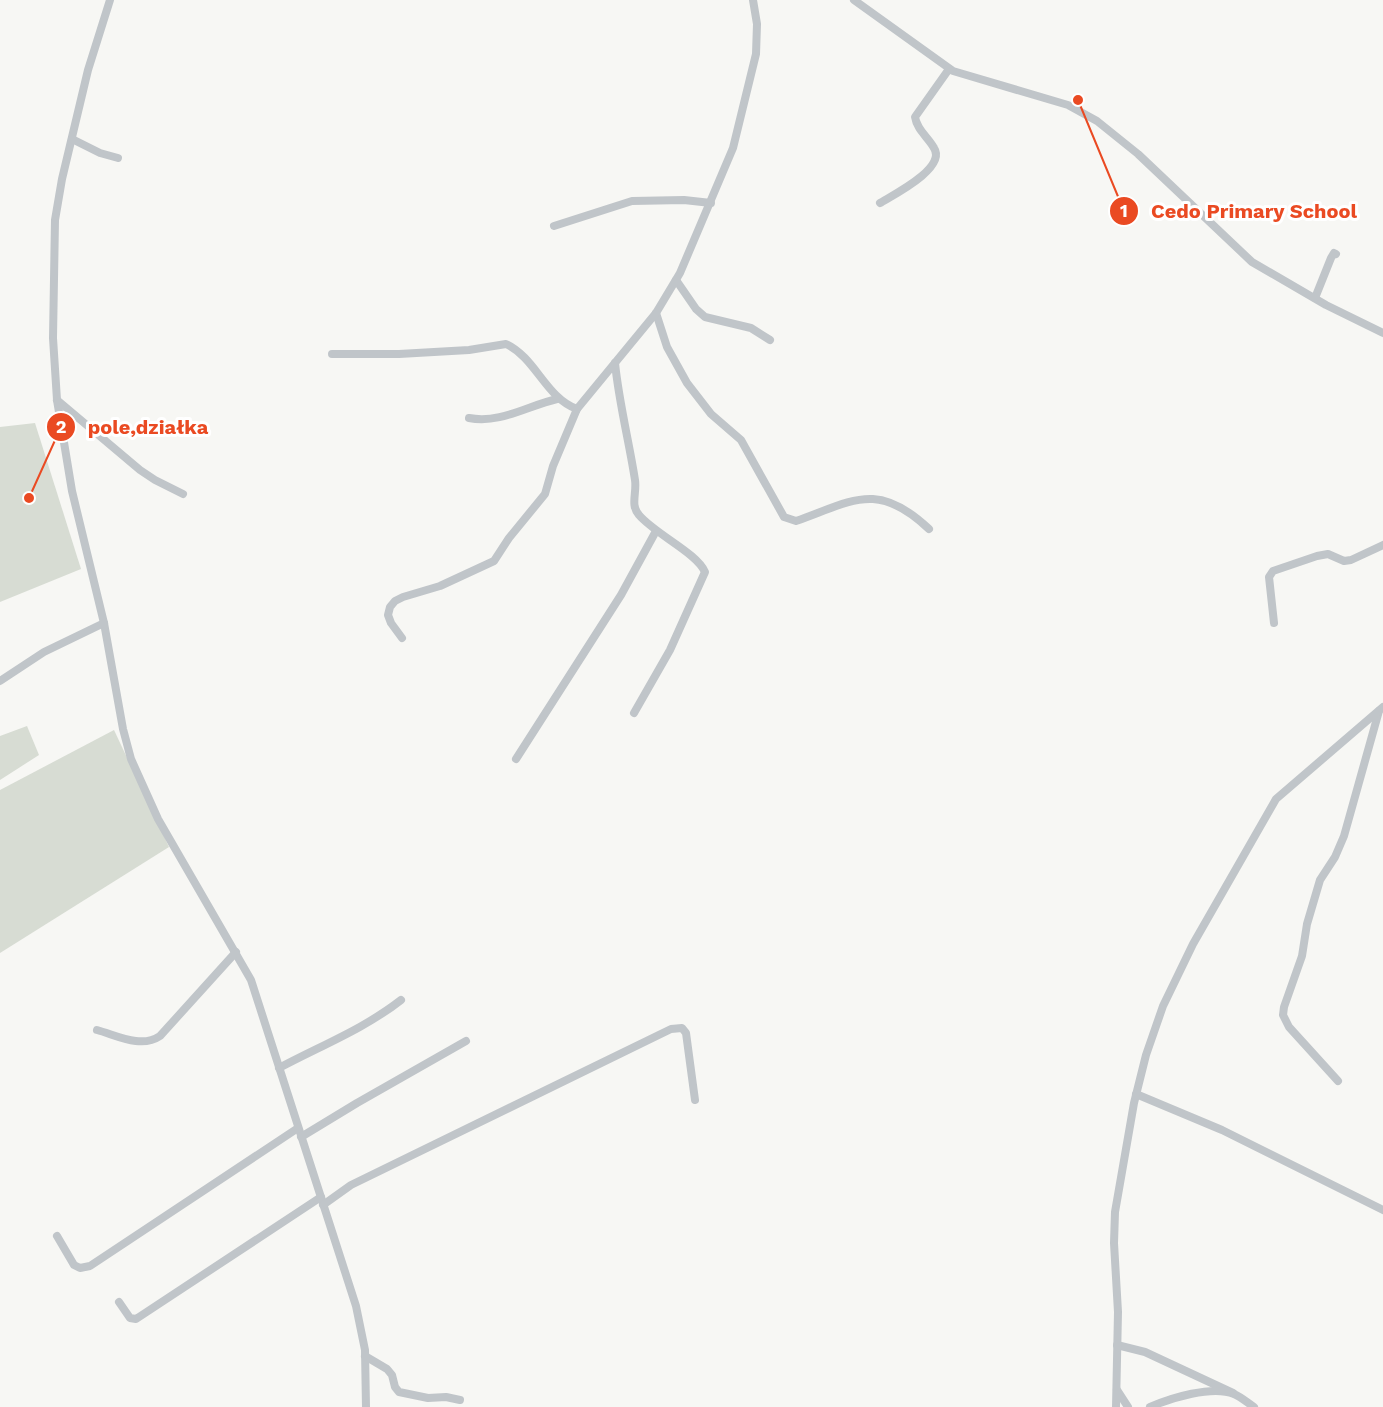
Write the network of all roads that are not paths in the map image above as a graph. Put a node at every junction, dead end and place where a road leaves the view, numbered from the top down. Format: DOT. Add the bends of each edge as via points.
graph roads {
  1 [pos="110,0"];
  2 [pos="753,0"];
  3 [pos="854,0"];
  4 [pos="949,69"];
  5 [pos="72,139"];
  6 [pos="118,158"];
  7 [pos="711,203"];
  8 [pos="880,203"];
  9 [pos="554,226"];
  10 [pos="1336,254"];
  11 [pos="676,280"];
  12 [pos="1315,298"];
  13 [pos="656,313"];
  14 [pos="1383,333"];
  15 [pos="770,340"];
  16 [pos="332,354"];
  17 [pos="615,363"];
  18 [pos="557,399"];
  19 [pos="57,400"];
  20 [pos="577,409"];
  21 [pos="469,418"];
  22 [pos="183,494"];
  23 [pos="928,529"];
  24 [pos="656,531"];
  25 [pos="1383,545"];
  26 [pos="104,623"];
  27 [pos="1274,623"];
  28 [pos="402,638"];
  29 [pos="0,681"];
  30 [pos="1381,709"];
  31 [pos="634,713"];
  32 [pos="516,759"];
  33 [pos="236,952"];
  34 [pos="401,1000"];
  35 [pos="97,1030"];
  36 [pos="466,1041"];
  37 [pos="279,1068"];
  38 [pos="1338,1081"];
  39 [pos="1136,1094"];
  40 [pos="695,1100"];
  41 [pos="300,1132"];
  42 [pos="322,1201"];
  43 [pos="1383,1210"];
  44 [pos="57,1236"];
  45 [pos="119,1302"];
  46 [pos="1118,1345"];
  47 [pos="365,1356"];
  48 [pos="1117,1390"];
  49 [pos="1233,1393"];
  50 [pos="460,1400"];
  51 [pos="366,1407"];
  52 [pos="1116,1407"];
  53 [pos="1128,1407"];
  54 [pos="1150,1407"];
  55 [pos="1254,1407"];
  1 -- 5 [label="street"];
  2 -- 7 [label="street" via="757,40 753,71 733,148"];
  3 -- 4 [label="street"];
  4 -- 8 [label="street" via="915,117 935,148 934,163"];
  4 -- 12 [label="street" via="1068,105 1091,117 1138,154 1245,257"];
  5 -- 6 [label="street"];
  5 -- 19 [label="street" via="55,220 53,338"];
  7 -- 9 [label="street" via="632,201"];
  7 -- 11 [label="street"];
  10 -- 12 [label="street"];
  11 -- 13 [label="street"];
  11 -- 15 [label="street" via="705,317 751,328"];
  12 -- 14 [label="street"];
  13 -- 17 [label="street"];
  13 -- 23 [label="street" via="667,347 687,383 711,414 741,440 784,517 795,521 868,498 904,508"];
  16 -- 18 [label="street" via="469,350 506,344"];
  17 -- 20 [label="street"];
  17 -- 24 [label="street" via="636,485 635,509"];
  18 -- 20 [label="street"];
  18 -- 21 [label="street" via="501,418"];
  19 -- 22 [label="street" via="140,470"];
  19 -- 26 [label="street" via="72,491"];
  20 -- 28 [label="street" via="545,494 494,561 440,586 403,597 390,607 390,623"];
  24 -- 31 [label="street" via="697,561 705,572 670,650"];
  24 -- 32 [label="street" via="621,595"];
  25 -- 27 [label="street" via="1350,560 1328,554 1273,571 1269,577"];
  26 -- 29 [label="street" via="44,651"];
  26 -- 33 [label="street" via="131,759 158,819"];
  30 -- 38 [label="street" via="1344,836 1320,880 1283,1015 1289,1027"];
  30 -- 39 [label="street" via="1288,787 1266,813 1163,1006"];
  33 -- 35 [label="street" via="154,1040 140,1042"];
  33 -- 37 [label="street" via="250,980"];
  34 -- 37 [label="street" via="374,1020"];
  36 -- 41 [label="street"];
  37 -- 41 [label="street"];
  39 -- 43 [label="street" via="1222,1130"];
  39 -- 46 [label="street" via="1115,1212"];
  40 -- 42 [label="street" via="686,1033 682,1028 671,1029"];
  41 -- 42 [label="street"];
  41 -- 44 [label="street" via="90,1266 74,1265"];
  42 -- 45 [label="street" via="136,1319 130,1318"];
  42 -- 47 [label="street" via="356,1306"];
  46 -- 48 [label="street"];
  46 -- 49 [label="street" via="1145,1352"];
  47 -- 50 [label="street" via="387,1369 396,1390 403,1394"];
  47 -- 51 [label="street"];
  48 -- 52 [label="street"];
  48 -- 53 [label="street"];
  49 -- 54 [label="street" via="1187,1394"];
  49 -- 55 [label="street"];
}
